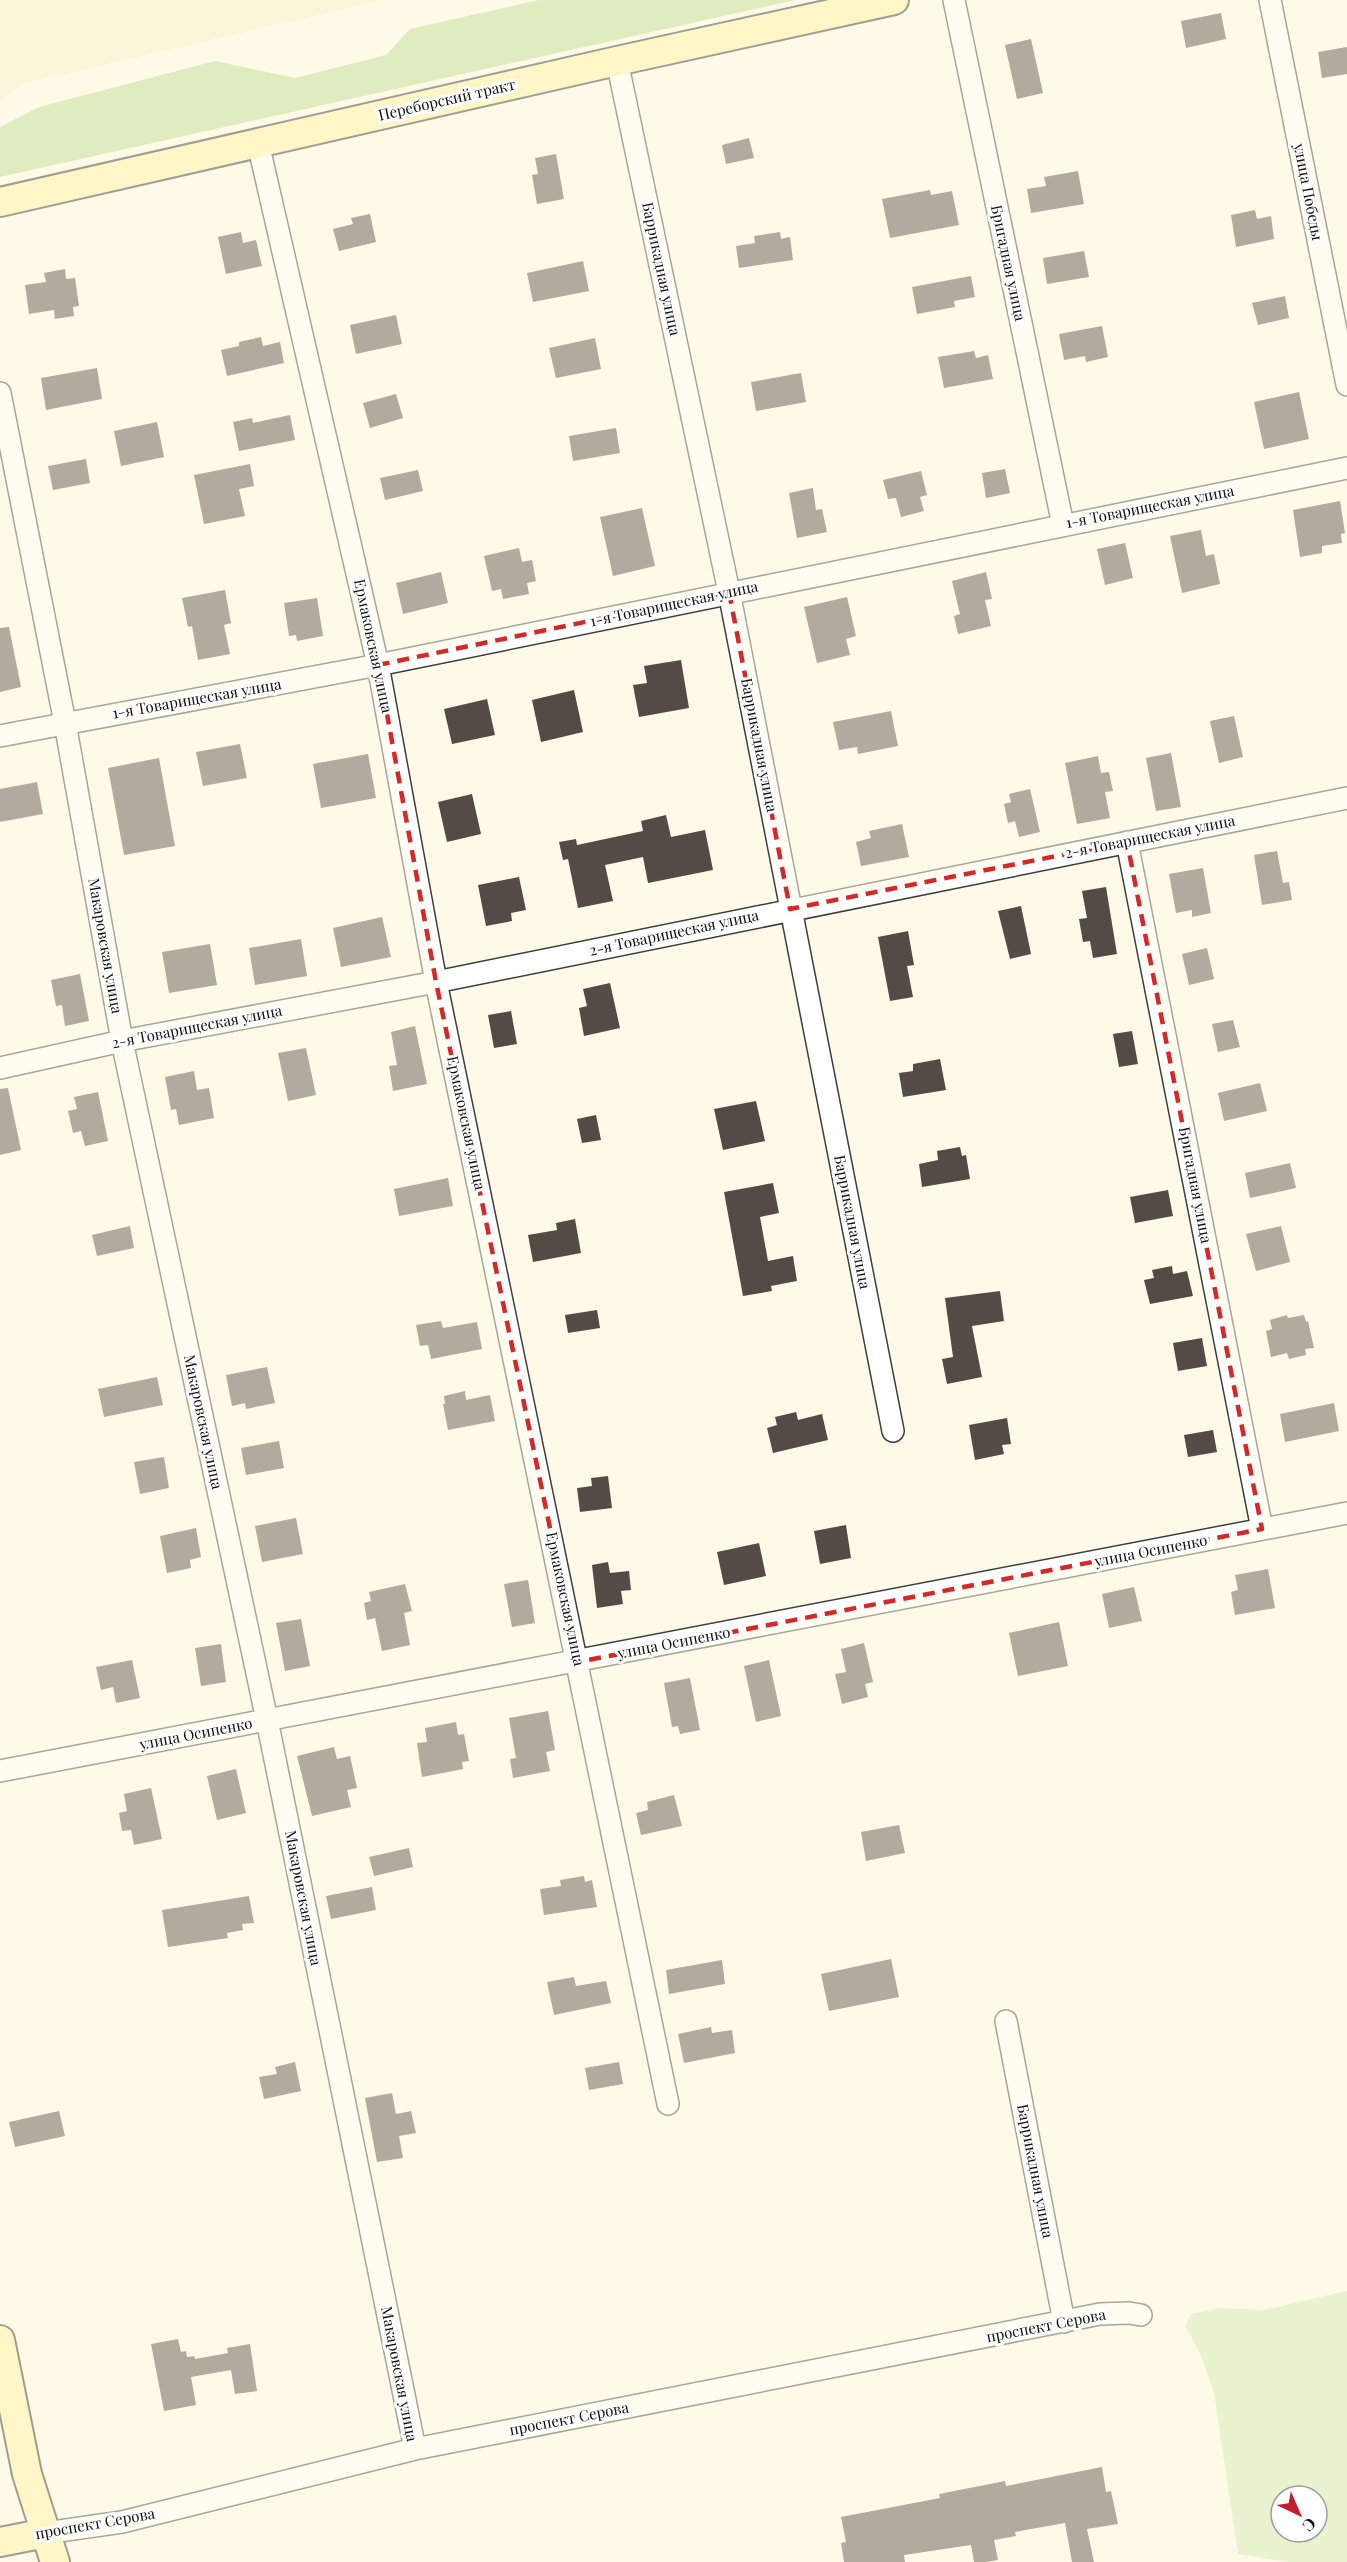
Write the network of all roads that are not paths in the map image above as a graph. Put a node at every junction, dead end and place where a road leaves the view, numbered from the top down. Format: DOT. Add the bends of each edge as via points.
graph roads {
  1 [pos="894,0"];
  2 [pos="954,0"];
  3 [pos="1270,0"];
  4 [pos="617,61"];
  5 [pos="258,143"];
  6 [pos="0,202"];
  7 [pos="1347,385"];
  8 [pos="0,393"];
  9 [pos="1347,468"];
  10 [pos="1063,525"];
  11 [pos="729,592"];
  12 [pos="378,665"];
  13 [pos="65,723"];
  14 [pos="0,736"];
  15 [pos="1347,798"];
  16 [pos="1127,842"];
  17 [pos="790,909"];
  18 [pos="436,982"];
  19 [pos="122,1041"];
  20 [pos="0,1068"];
  21 [pos="893,1431"];
  22 [pos="1347,1513"];
  23 [pos="1262,1529"];
  24 [pos="578,1662"];
  25 [pos="267,1720"];
  26 [pos="0,1771"];
  27 [pos="1006,2021"];
  28 [pos="668,2104"];
  29 [pos="1141,2315"];
  30 [pos="1064,2322"];
  31 [pos="0,2340"];
  32 [pos="414,2449"];
  33 [pos="46,2533"];
  34 [pos="0,2542"];
  35 [pos="55,2562"];
  1 -- 4 [label="main road, Переборский тракт"];
  2 -- 10 [label="street, Бригадная улица"];
  3 -- 7 [label="street, улица Победы"];
  4 -- 5 [label="main road, Переборский тракт"];
  4 -- 11 [label="street, Баррикадная улица"];
  5 -- 6 [label="main road, Переборский тракт"];
  5 -- 12 [label="street, Ермаковская улица"];
  8 -- 13 [label="street, Макаровская улица"];
  9 -- 10 [label="street, 1-я Товарищеская улица"];
  10 -- 11 [label="street, 1-я Товарищеская улица"];
  11 -- 12 [label="street, 1-я Товарищеская улица"];
  11 -- 17 [label="street, Баррикадная улица"];
  12 -- 13 [label="street, 1-я Товарищеская улица"];
  12 -- 18 [label="street, Ермаковская улица"];
  13 -- 14 [label="street, 1-я Товарищеская улица"];
  13 -- 19 [label="street, Макаровская улица"];
  15 -- 16 [label="street, 2-я Товарищеская улица"];
  16 -- 17 [label="street, 2-я Товарищеская улица"];
  16 -- 23 [label="street, Бригадная улица"];
  17 -- 18 [label="street, 2-я Товарищеская улица"];
  17 -- 21 [label="street, Баррикадная улица"];
  18 -- 19 [label="street, 2-я Товарищеская улица"];
  18 -- 24 [label="street, Ермаковская улица"];
  19 -- 20 [label="street, 2-я Товарищеская улица"];
  19 -- 25 [label="street, Макаровская улица"];
  22 -- 23 [label="street, улица Осипенко"];
  23 -- 24 [label="street, улица Осипенко"];
  24 -- 25 [label="street, улица Осипенко"];
  24 -- 28 [label="street, Ермаковская улица"];
  25 -- 26 [label="street, улица Осипенко"];
  25 -- 32 [label="street, Макаровская улица"];
  27 -- 30 [label="street, Баррикадная улица"];
  29 -- 30 [label="street, проспект Серова" via="1116,2313"];
  30 -- 32 [label="street, проспект Серова"];
  31 -- 33 [label="main road" via="27,2474"];
  32 -- 33 [label="street, проспект Серова" via="122,2522"];
  33 -- 34 [label="main road, проспект Серова"];
  33 -- 35 [label="main road"];
}
